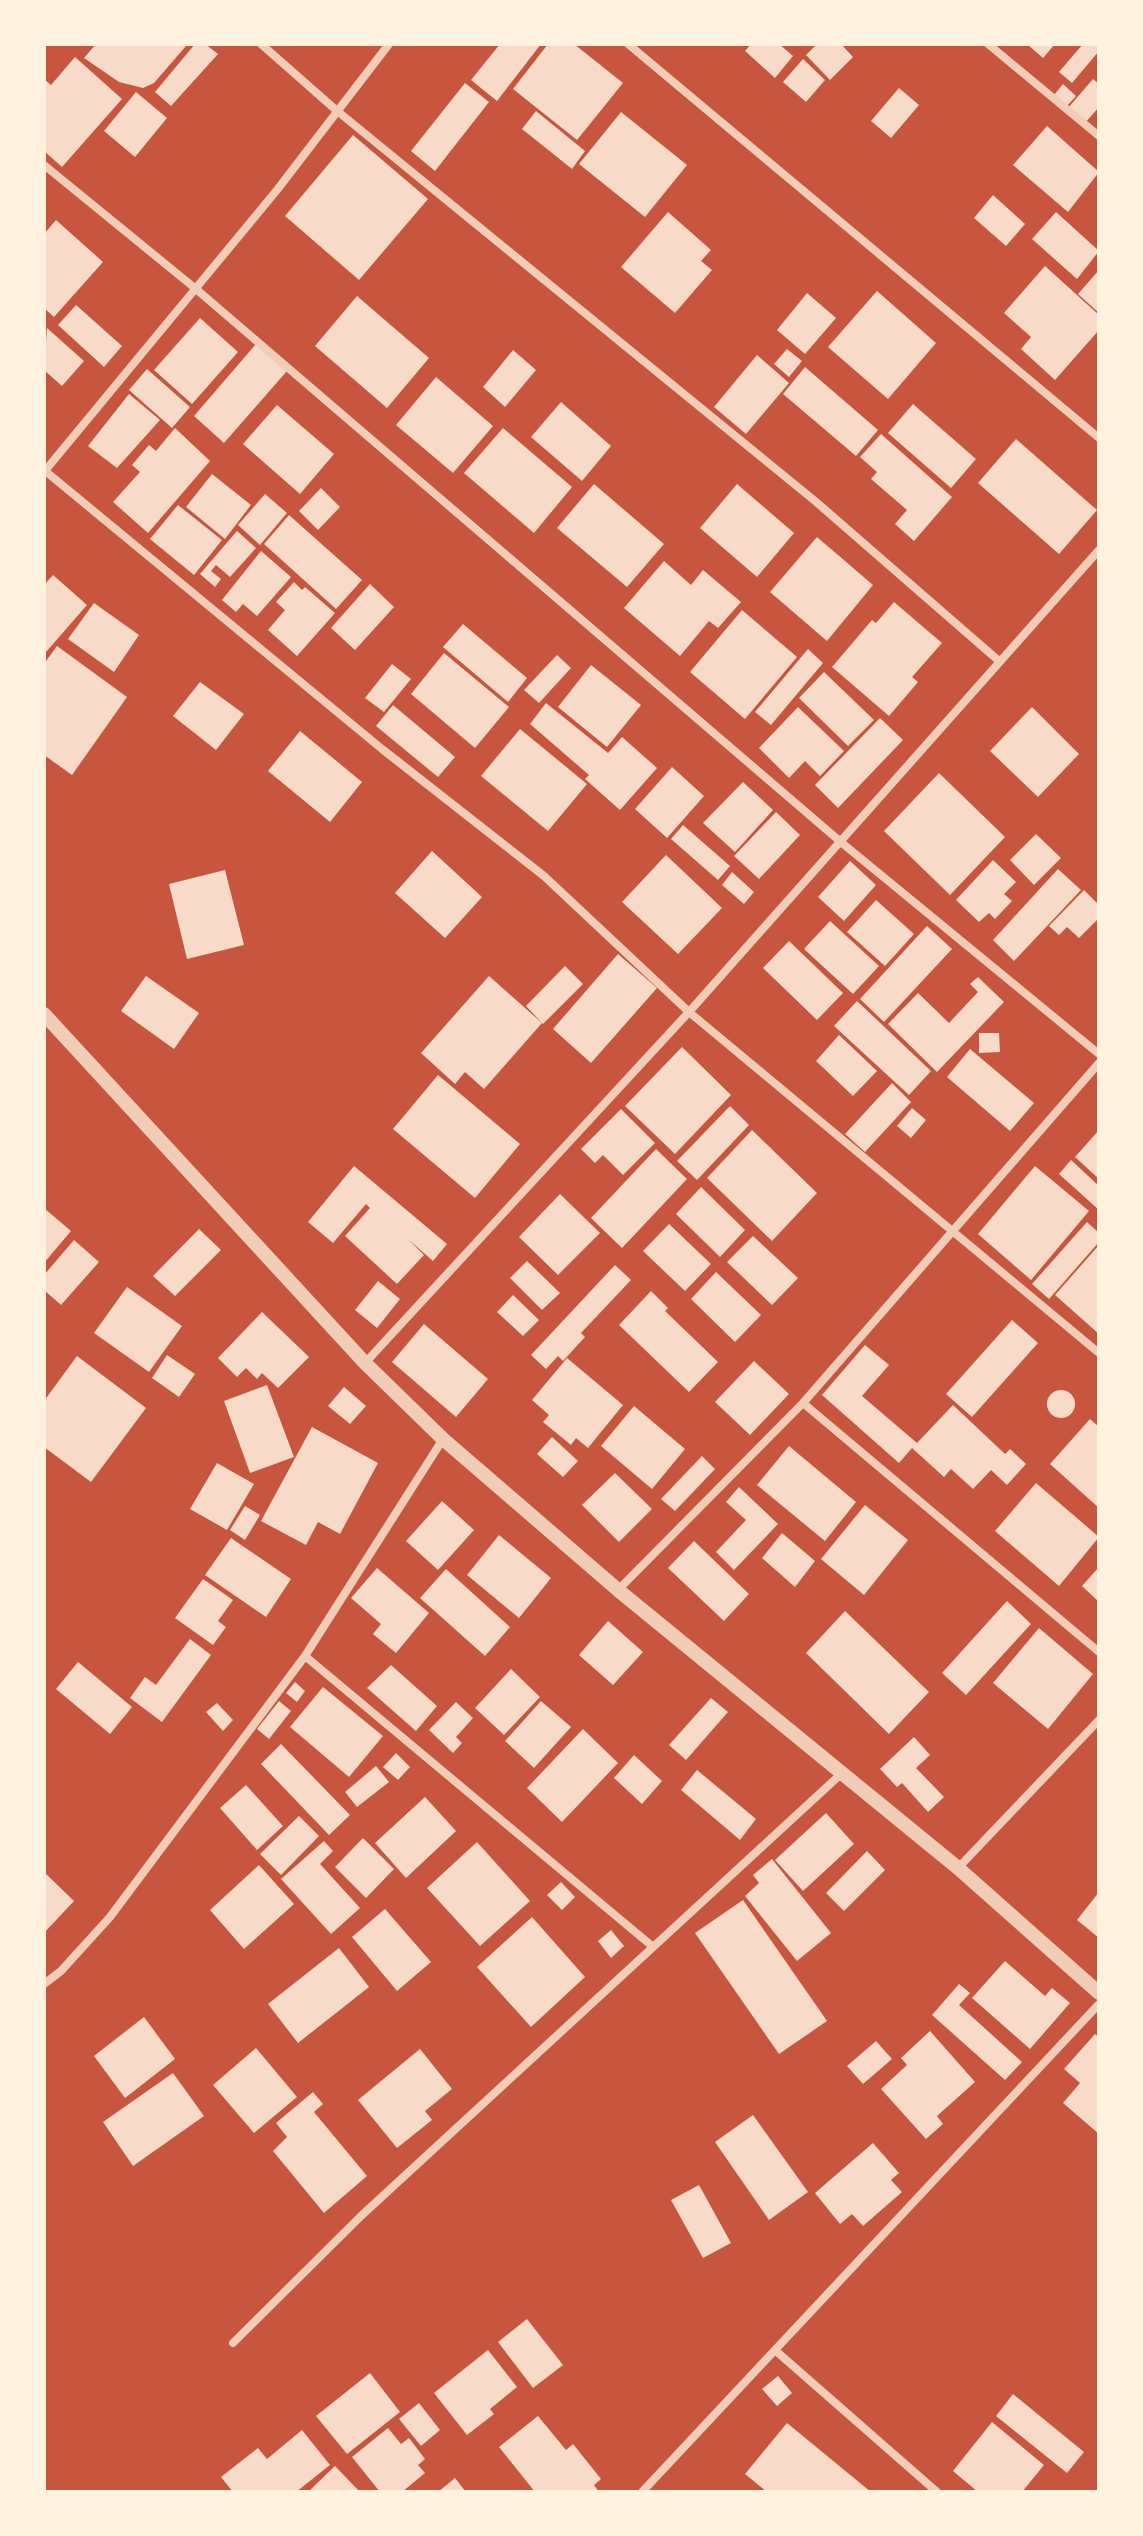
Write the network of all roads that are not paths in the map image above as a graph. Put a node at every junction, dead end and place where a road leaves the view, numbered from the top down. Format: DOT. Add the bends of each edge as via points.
graph roads {
  1 [pos="261,44"];
  2 [pos="389,44"];
  3 [pos="628,44"];
  4 [pos="988,44"];
  5 [pos="336,110"];
  6 [pos="1099,136"];
  7 [pos="44,165"];
  8 [pos="196,289"];
  9 [pos="1099,438"];
  10 [pos="44,471"];
  11 [pos="1099,550"];
  12 [pos="999,661"];
  13 [pos="842,843"];
  14 [pos="689,1012"];
  15 [pos="44,1014"];
  16 [pos="1099,1054"];
  17 [pos="1099,1063"];
  18 [pos="953,1234"];
  19 [pos="1099,1353"];
  20 [pos="365,1363"];
  21 [pos="803,1403"];
  22 [pos="443,1439"];
  23 [pos="618,1590"];
  24 [pos="1099,1652"];
  25 [pos="305,1656"];
  26 [pos="1099,1720"];
  27 [pos="841,1774"];
  28 [pos="958,1868"];
  29 [pos="652,1946"];
  30 [pos="44,1984"];
  31 [pos="1099,1993"];
  32 [pos="1099,2004"];
  33 [pos="233,2343"];
  34 [pos="776,2351"];
  35 [pos="642,2492"];
  36 [pos="937,2492"];
  1 -- 5 [label="street"];
  2 -- 5 [label="street"];
  3 -- 9 [label="street"];
  4 -- 6 [label="street"];
  5 -- 8 [label="street"];
  5 -- 12 [label="street" via="815,501"];
  7 -- 8 [label="street"];
  8 -- 10 [label="street"];
  8 -- 13 [label="street"];
  10 -- 14 [label="street" via="544,876"];
  11 -- 12 [label="street"];
  12 -- 13 [label="street"];
  13 -- 14 [label="street"];
  13 -- 16 [label="street"];
  14 -- 18 [label="street"];
  14 -- 20 [label="street"];
  15 -- 20 [label="street"];
  17 -- 18 [label="street"];
  18 -- 19 [label="street"];
  18 -- 21 [label="street"];
  20 -- 22 [label="street"];
  21 -- 23 [label="street"];
  21 -- 24 [label="street"];
  22 -- 23 [label="street"];
  22 -- 25 [label="street"];
  23 -- 27 [label="street"];
  25 -- 29 [label="street"];
  25 -- 30 [label="street" via="110,1917"];
  26 -- 28 [label="street"];
  27 -- 28 [label="street"];
  27 -- 29 [label="street"];
  28 -- 31 [label="street"];
  29 -- 33 [label="street" via="361,2216"];
  32 -- 34 [label="street"];
  34 -- 35 [label="street"];
  34 -- 36 [label="street"];
}
